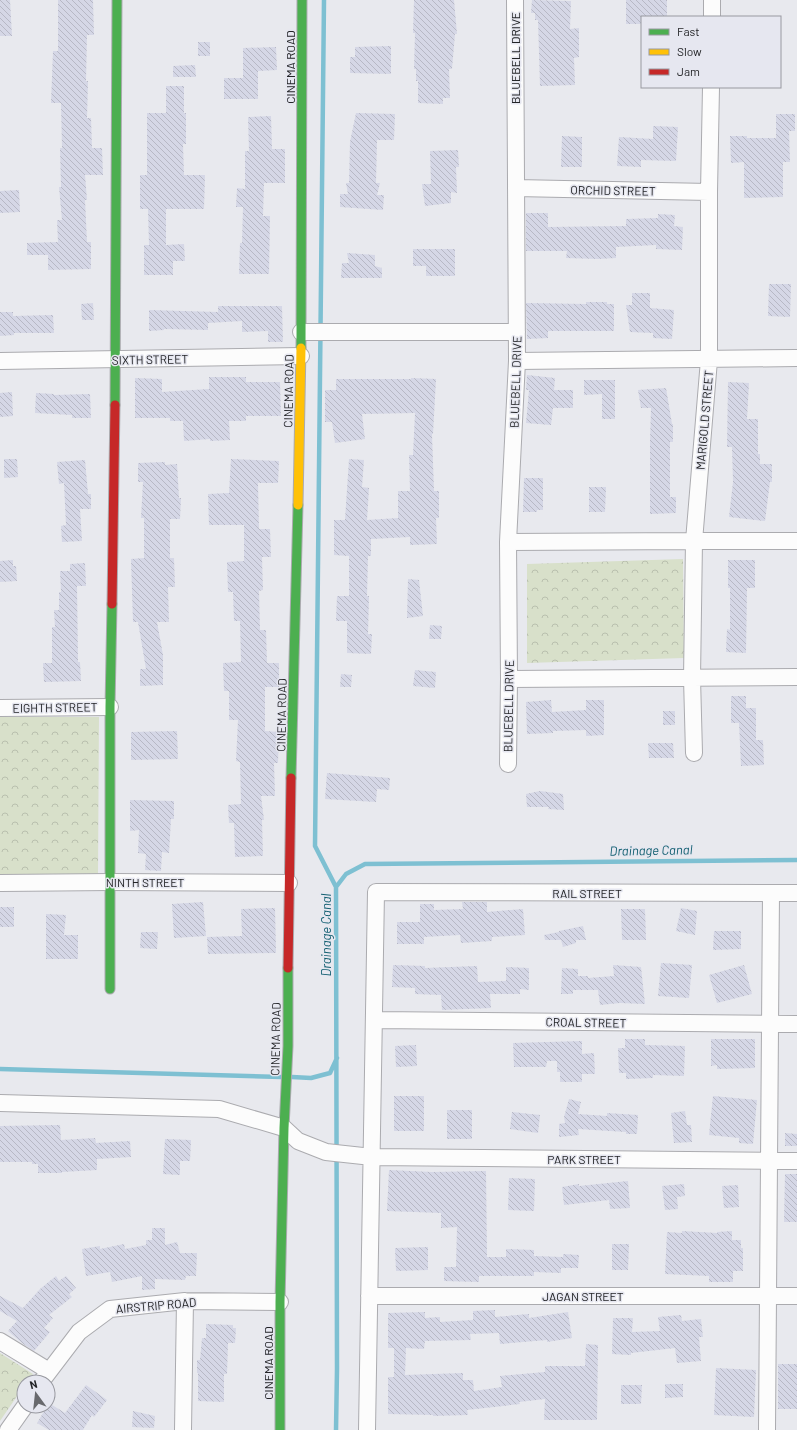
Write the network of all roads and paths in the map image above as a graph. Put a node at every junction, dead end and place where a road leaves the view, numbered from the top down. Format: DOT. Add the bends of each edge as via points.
graph roads {
  1 [pos="118,0"];
  2 [pos="302,0"];
  3 [pos="515,0"];
  4 [pos="712,0"];
  5 [pos="712,16"];
  6 [pos="711,88"];
  7 [pos="516,188"];
  8 [pos="709,192"];
  9 [pos="301,332"];
  10 [pos="517,332"];
  11 [pos="301,356"];
  12 [pos="797,358"];
  13 [pos="116,359"];
  14 [pos="709,360"];
  15 [pos="0,361"];
  16 [pos="517,361"];
  17 [pos="694,541"];
  18 [pos="797,541"];
  19 [pos="508,542"];
  20 [pos="797,677"];
  21 [pos="692,678"];
  22 [pos="509,679"];
  23 [pos="110,707"];
  24 [pos="0,708"];
  25 [pos="694,753"];
  26 [pos="508,764"];
  27 [pos="111,882"];
  28 [pos="0,883"];
  29 [pos="289,883"];
  30 [pos="771,893"];
  31 [pos="797,893"];
  32 [pos="110,990"];
  33 [pos="374,1020"];
  34 [pos="770,1024"];
  35 [pos="797,1024"];
  36 [pos="0,1103"];
  37 [pos="284,1128"];
  38 [pos="372,1157"];
  39 [pos="769,1160"];
  40 [pos="797,1161"];
  41 [pos="369,1296"];
  42 [pos="768,1296"];
  43 [pos="797,1296"];
  44 [pos="185,1301"];
  45 [pos="280,1302"];
  46 [pos="0,1341"];
  47 [pos="41,1374"];
  48 [pos="47,1374"];
  49 [pos="19,1414"];
  50 [pos="8,1430"];
  51 [pos="183,1430"];
  52 [pos="280,1430"];
  53 [pos="367,1430"];
  54 [pos="767,1430"];
  1 -- 13 [label="street"];
  2 -- 9 [label="street, CINEMA ROAD"];
  3 -- 7 [label="street, BLUEBELL DRIVE"];
  4 -- 5 [label="street"];
  6 -- 8 [label="street, MARIGOLD STREET"];
  7 -- 8 [label="street, ORCHID STREET"];
  7 -- 10 [label="street, BLUEBELL DRIVE"];
  8 -- 14 [label="street, MARIGOLD STREET"];
  9 -- 10 [label="street"];
  9 -- 11 [label="street, CINEMA ROAD"];
  10 -- 16 [label="street, BLUEBELL DRIVE"];
  11 -- 13 [label="street, SIXTH STREET"];
  11 -- 29 [label="street, CINEMA ROAD"];
  12 -- 14 [label="street"];
  13 -- 15 [label="street, SIXTH STREET"];
  13 -- 23 [label="street"];
  14 -- 16 [label="street"];
  14 -- 17 [label="street, MARIGOLD STREET"];
  16 -- 19 [label="street, BLUEBELL DRIVE"];
  17 -- 18 [label="street"];
  17 -- 19 [label="street"];
  17 -- 21 [label="street, MARIGOLD STREET"];
  19 -- 22 [label="street, BLUEBELL DRIVE"];
  20 -- 21 [label="street"];
  21 -- 22 [label="street"];
  21 -- 25 [label="street, MARIGOLD STREET"];
  22 -- 26 [label="street, BLUEBELL DRIVE"];
  23 -- 24 [label="street, EIGHTH STREET"];
  23 -- 27 [label="street"];
  27 -- 28 [label="street, NINTH STREET"];
  27 -- 29 [label="street, NINTH STREET"];
  27 -- 32 [label="street"];
  29 -- 37 [label="street, CINEMA ROAD" via="288,1046"];
  30 -- 31 [label="street, RAIL STREET"];
  30 -- 33 [label="street, RAIL STREET" via="376,892"];
  30 -- 34 [label="street"];
  33 -- 34 [label="street, CROAL STREET"];
  33 -- 38 [label="street"];
  34 -- 35 [label="street, CROAL STREET"];
  34 -- 39 [label="street"];
  36 -- 37 [label="street" via="219,1109"];
  37 -- 38 [label="street, PARK STREET" via="298,1141 326,1152"];
  37 -- 45 [label="street, CINEMA ROAD"];
  38 -- 39 [label="street, PARK STREET"];
  38 -- 41 [label="street"];
  39 -- 40 [label="street, PARK STREET"];
  39 -- 42 [label="street"];
  41 -- 42 [label="street, JAGAN STREET"];
  41 -- 53 [label="street"];
  42 -- 43 [label="street, JAGAN STREET"];
  42 -- 54 [label="street"];
  44 -- 45 [label="street, AIRSTRIP ROAD"];
  44 -- 48 [label="street, AIRSTRIP ROAD" via="110,1309 79,1332"];
  44 -- 51 [label="street"];
  45 -- 52 [label="street, CINEMA ROAD"];
  46 -- 47 [label="street"];
  49 -- 50 [label="street"];
}
